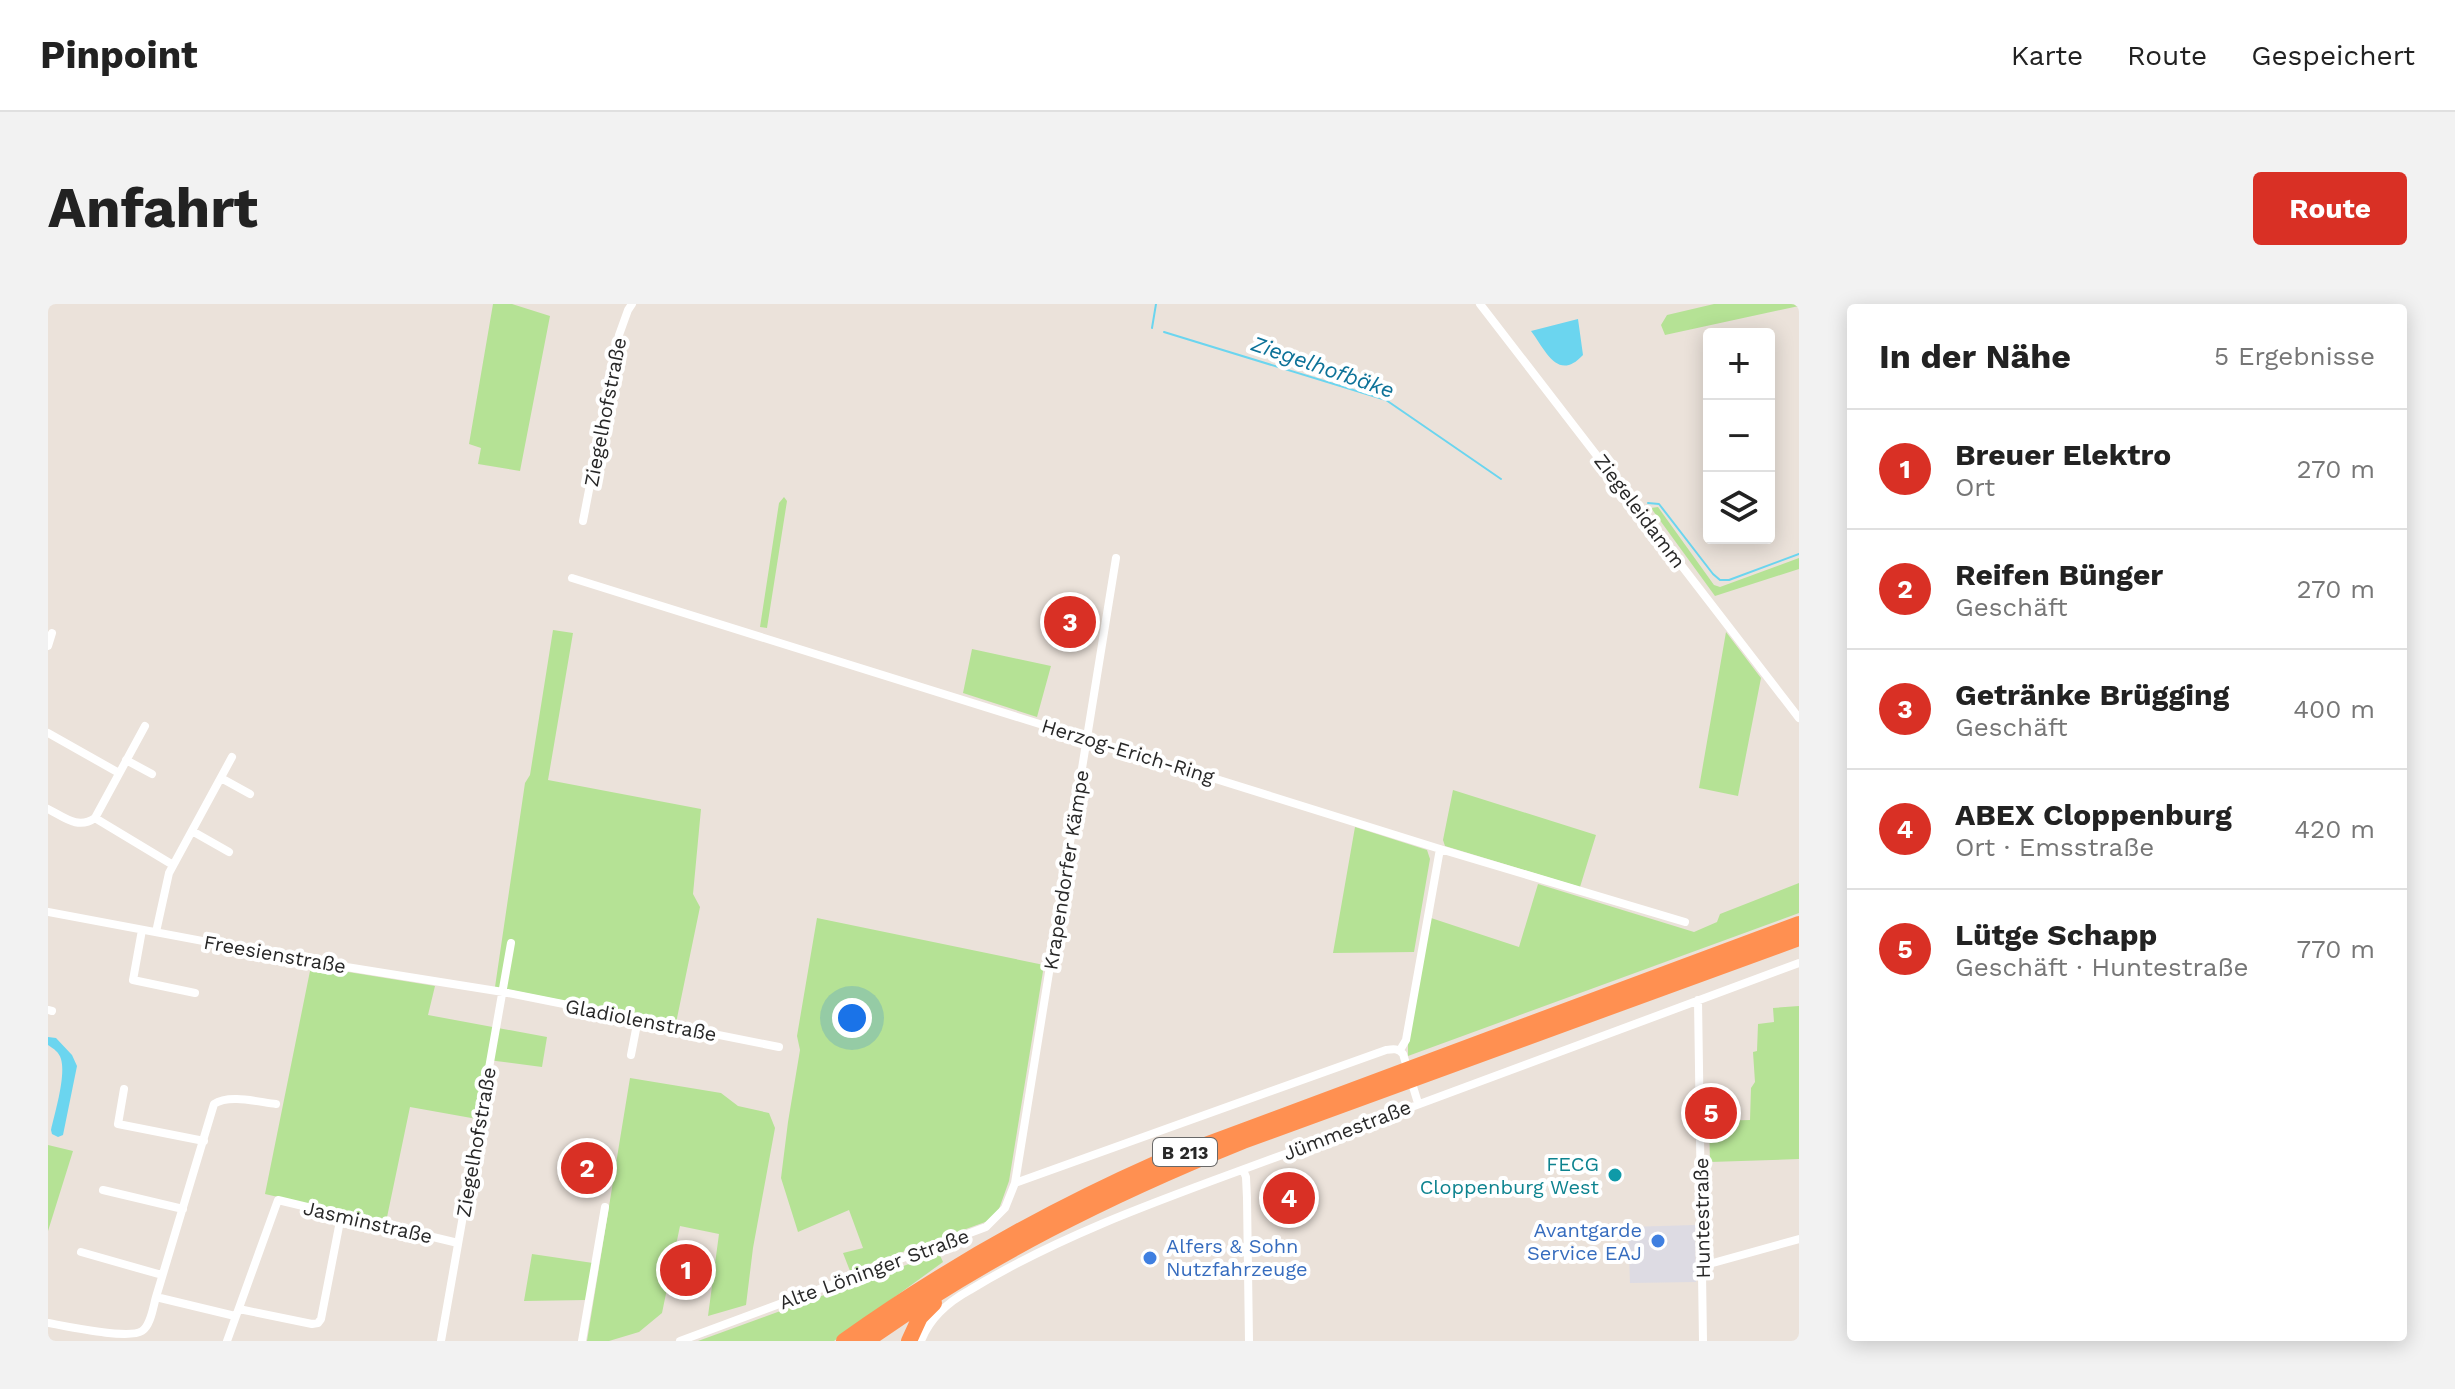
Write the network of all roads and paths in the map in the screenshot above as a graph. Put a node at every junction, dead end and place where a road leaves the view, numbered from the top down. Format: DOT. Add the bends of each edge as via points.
graph roads {
  1 [pos="632,304"];
  2 [pos="1480,304"];
  3 [pos="583,521"];
  4 [pos="1116,558"];
  5 [pos="572,578"];
  6 [pos="52,633"];
  7 [pos="48,646"];
  8 [pos="1799,718"];
  9 [pos="145,726"];
  10 [pos="48,733"];
  11 [pos="1087,738"];
  12 [pos="232,757"];
  13 [pos="126,760"];
  14 [pos="119,773"];
  15 [pos="152,774"];
  16 [pos="221,778"];
  17 [pos="250,794"];
  18 [pos="48,809"];
  19 [pos="95,818"];
  20 [pos="192,831"];
  21 [pos="1440,849"];
  22 [pos="229,852"];
  23 [pos="173,865"];
  24 [pos="48,912"];
  25 [pos="1685,922"];
  26 [pos="1799,924"];
  27 [pos="142,930"];
  28 [pos="156,932"];
  29 [pos="1799,938"];
  30 [pos="511,943"];
  31 [pos="1799,963"];
  32 [pos="503,992"];
  33 [pos="195,993"];
  34 [pos="1698,1000"];
  35 [pos="638,1019"];
  36 [pos="779,1047"];
  37 [pos="1400,1050"];
  38 [pos="631,1055"];
  39 [pos="1420,1070"];
  40 [pos="1400,1078"];
  41 [pos="124,1089"];
  42 [pos="1418,1103"];
  43 [pos="276,1104"];
  44 [pos="204,1141"];
  45 [pos="1243,1170"];
  46 [pos="1015,1183"];
  47 [pos="103,1190"];
  48 [pos="605,1207"];
  49 [pos="183,1209"];
  50 [pos="341,1216"];
  51 [pos="1799,1239"];
  52 [pos="1023,1242"];
  53 [pos="458,1243"];
  54 [pos="81,1252"];
  55 [pos="1702,1266"];
  56 [pos="162,1275"];
  57 [pos="156,1297"];
  58 [pos="237,1313"];
  59 [pos="48,1323"];
  60 [pos="227,1341"];
  61 [pos="441,1341"];
  62 [pos="582,1341"];
  63 [pos="680,1341"];
  64 [pos="844,1341"];
  65 [pos="866,1341"];
  66 [pos="909,1341"];
  67 [pos="921,1341"];
  68 [pos="1249,1341"];
  69 [pos="1703,1341"];
  1 -- 3 [label="street, Ziegelhofstraße" via="619,335"];
  2 -- 8 [label="street, Ziegeleidamm"];
  4 -- 11 [label="street, Krapendorfer Kämpe"];
  5 -- 11 [label="street, Herzog-Erich-Ring"];
  6 -- 7 [label="street"];
  9 -- 13 [label="street"];
  10 -- 14 [label="street"];
  11 -- 21 [label="street, Herzog-Erich-Ring"];
  11 -- 46 [label="street, Krapendorfer Kämpe"];
  12 -- 16 [label="street"];
  13 -- 14 [label="street"];
  13 -- 15 [label="street"];
  14 -- 19 [label="street"];
  16 -- 17 [label="street"];
  16 -- 20 [label="street"];
  18 -- 19 [label="street" via="77,824"];
  19 -- 23 [label="street"];
  20 -- 22 [label="street"];
  20 -- 23 [label="street"];
  21 -- 25 [label="street, Herzog-Erich-Ring"];
  21 -- 37 [label="street"];
  23 -- 28 [label="street"];
  24 -- 27 [label="street, Freesienstraße"];
  26 -- 39 [label="highway, B 213"];
  27 -- 28 [label="street, Freesienstraße"];
  27 -- 33 [label="street" via="133,980"];
  28 -- 32 [label="street, Freesienstraße"];
  29 -- 39 [label="highway, B 213"];
  30 -- 32 [label="street, Ziegelhofstraße"];
  31 -- 34 [label="street, Jümmestraße"];
  32 -- 35 [label="street, Gladiolenstraße"];
  32 -- 53 [label="street, Ziegelhofstraße"];
  34 -- 42 [label="street, Jümmestraße"];
  34 -- 55 [label="street, Huntestraße"];
  35 -- 36 [label="street, Gladiolenstraße"];
  35 -- 38 [label="street"];
  37 -- 42 [label="street"];
  37 -- 46 [label="street" via="1386,1050"];
  39 -- 40 [label="highway, B 213"];
  40 -- 52 [label="highway, B 213" via="1182,1166"];
  40 -- 64 [label="highway, B 213" via="1185,1152 1087,1194 958,1264"];
  41 -- 44 [label="street" via="118,1124"];
  42 -- 45 [label="street, Jümmestraße"];
  43 -- 44 [label="street" via="219,1101 210,1111"];
  44 -- 49 [label="street"];
  45 -- 67 [label="street, Jümmestraße" via="1018,1263 946,1306"];
  45 -- 68 [label="street"];
  46 -- 63 [label="street, Alte Löninger Straße" via="1005,1208 986,1227"];
  47 -- 49 [label="street"];
  48 -- 62 [label="street"];
  49 -- 56 [label="street"];
  50 -- 53 [label="street, Jasminstraße"];
  50 -- 58 [label="street, Jasminstraße" via="278,1200"];
  50 -- 58 [label="street" via="318,1323"];
  51 -- 55 [label="street"];
  52 -- 65 [label="highway, B 213"];
  52 -- 66 [label="highway, B 213" via="1019,1250 935,1302 920,1317"];
  53 -- 61 [label="street, Ziegelhofstraße"];
  54 -- 56 [label="street"];
  55 -- 69 [label="street, Huntestraße"];
  56 -- 57 [label="street"];
  57 -- 58 [label="street"];
  57 -- 59 [label="street" via="140,1333"];
  58 -- 60 [label="street"];
}
